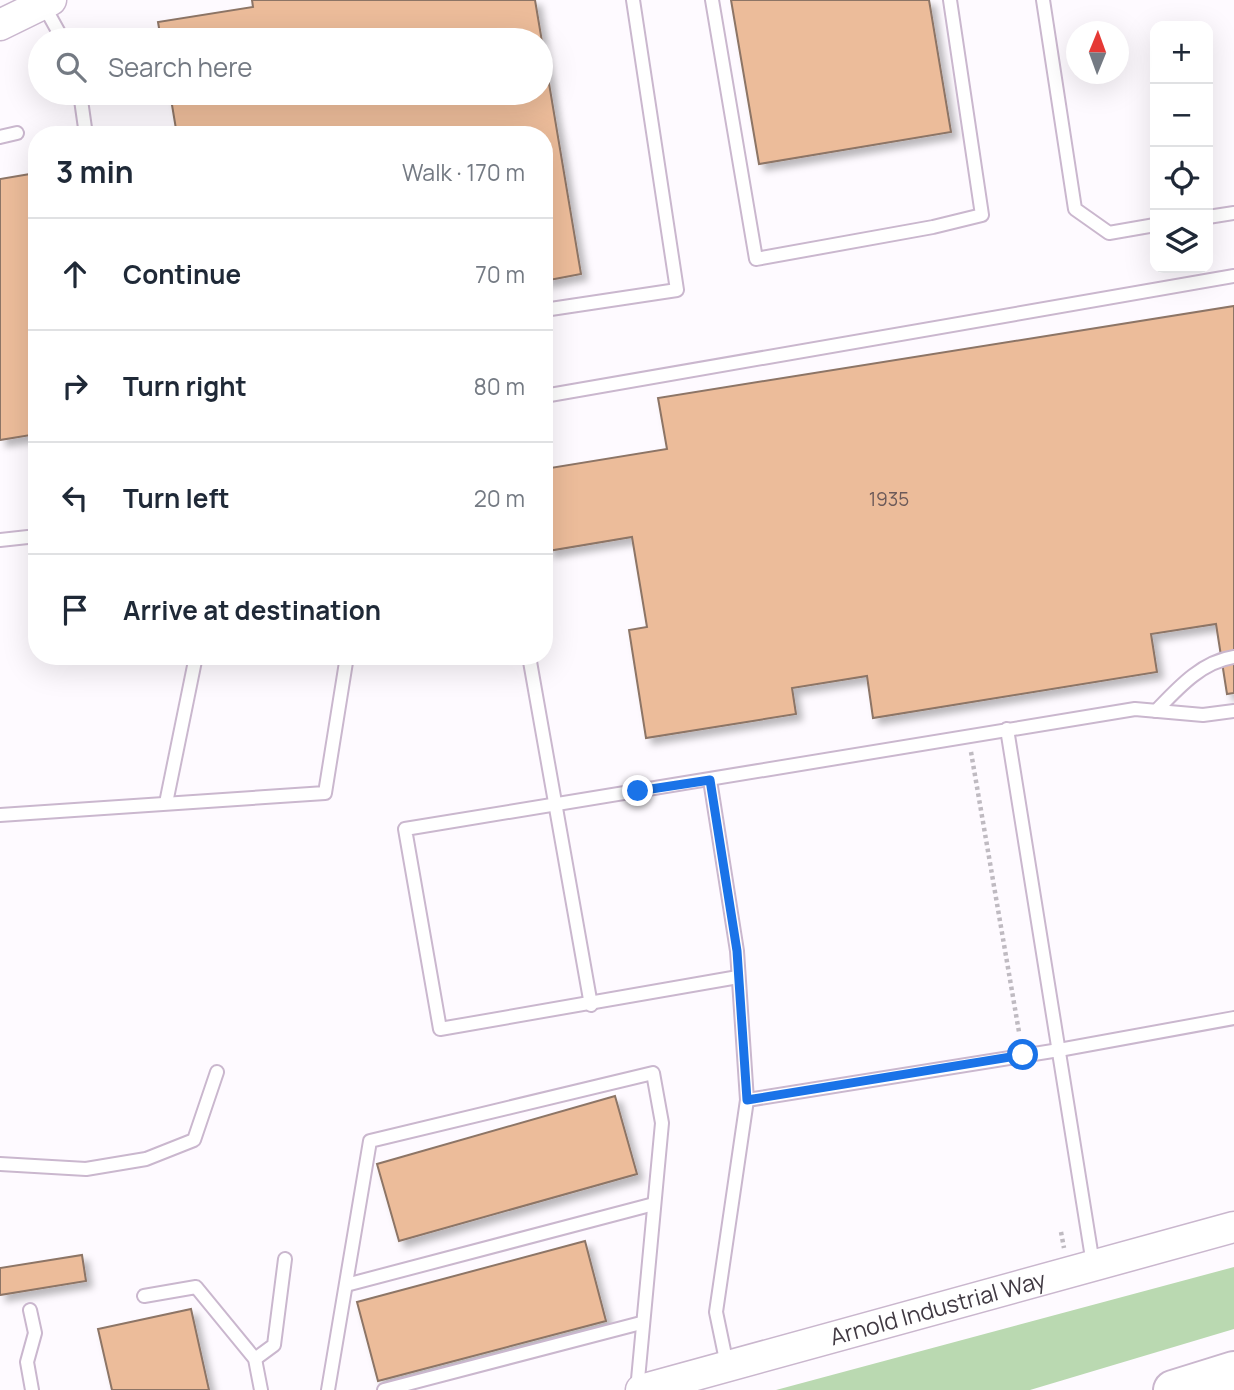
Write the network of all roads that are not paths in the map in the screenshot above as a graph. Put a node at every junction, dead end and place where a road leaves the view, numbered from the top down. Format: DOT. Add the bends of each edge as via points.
graph roads {
  1 [pos="633,0"];
  2 [pos="712,0"];
  3 [pos="950,0"];
  4 [pos="1043,0"];
  5 [pos="47,2"];
  6 [pos="0,25"];
  7 [pos="58,28"];
  8 [pos="81,105"];
  9 [pos="84,126"];
  10 [pos="17,133"];
  11 [pos="0,137"];
  12 [pos="1234,212"];
  13 [pos="1213,216"];
  14 [pos="1150,226"];
  15 [pos="1234,276"];
  16 [pos="553,309"];
  17 [pos="553,394"];
  18 [pos="28,537"];
  19 [pos="0,540"];
  20 [pos="1234,657"];
  21 [pos="194,665"];
  22 [pos="346,665"];
  23 [pos="531,665"];
  24 [pos="1156,711"];
  25 [pos="1234,711"];
  26 [pos="1007,729"];
  27 [pos="710,780"];
  28 [pos="166,803"];
  29 [pos="555,804"];
  30 [pos="0,815"];
  31 [pos="738,977"];
  32 [pos="592,1005"];
  33 [pos="1234,1018"];
  34 [pos="1059,1050"];
  35 [pos="217,1072"];
  36 [pos="747,1100"];
  37 [pos="0,1164"];
  38 [pos="654,1204"];
  39 [pos="1234,1227"];
  40 [pos="285,1259"];
  41 [pos="1093,1264"];
  42 [pos="346,1285"];
  43 [pos="144,1296"];
  44 [pos="30,1310"];
  45 [pos="641,1323"];
  46 [pos="255,1359"];
  47 [pos="727,1365"];
  48 [pos="1234,1371"];
  49 [pos="32,1390"];
  50 [pos="261,1390"];
  51 [pos="328,1390"];
  52 [pos="384,1390"];
  53 [pos="639,1390"];
  54 [pos="1173,1390"];
  1 -- 16 [label="lane" via="677,290"];
  2 -- 3 [label="lane" via="756,259 982,215"];
  4 -- 14 [label="lane" via="1075,209 1109,233"];
  5 -- 6 [label="street"];
  5 -- 7 [label="lane"];
  8 -- 9 [label="lane"];
  10 -- 11 [label="lane"];
  12 -- 13 [label="lane"];
  15 -- 17 [label="lane"];
  18 -- 19 [label="lane"];
  20 -- 24 [label="lane" via="1219,659 1191,676"];
  21 -- 28 [label="lane"];
  22 -- 28 [label="lane" via="325,793"];
  23 -- 29 [label="lane"];
  24 -- 25 [label="lane" via="1203,715"];
  24 -- 26 [label="lane" via="1135,709"];
  26 -- 27 [label="lane"];
  26 -- 34 [label="lane"];
  27 -- 29 [label="lane"];
  27 -- 31 [label="lane"];
  28 -- 30 [label="lane"];
  29 -- 32 [label="lane"];
  29 -- 32 [label="lane" via="405,828 440,1028"];
  31 -- 32 [label="lane"];
  31 -- 36 [label="lane"];
  33 -- 34 [label="lane"];
  34 -- 36 [label="lane"];
  34 -- 41 [label="lane"];
  35 -- 37 [label="lane" via="194,1140 146,1158 86,1169"];
  36 -- 47 [label="lane" via="716,1312"];
  38 -- 42 [label="lane"];
  38 -- 42 [label="lane" via="662,1123 653,1073 370,1141"];
  38 -- 45 [label="lane"];
  39 -- 41 [label="street, Arnold Industrial Way"];
  40 -- 46 [label="lane" via="274,1345"];
  41 -- 47 [label="street, Arnold Industrial Way"];
  42 -- 51 [label="lane"];
  43 -- 46 [label="lane" via="196,1287"];
  44 -- 49 [label="lane" via="35,1333 27,1362"];
  45 -- 52 [label="lane"];
  45 -- 53 [label="lane"];
  46 -- 50 [label="lane"];
  47 -- 53 [label="street, Arnold Industrial Way"];
  48 -- 54 [label="highway"];
}
